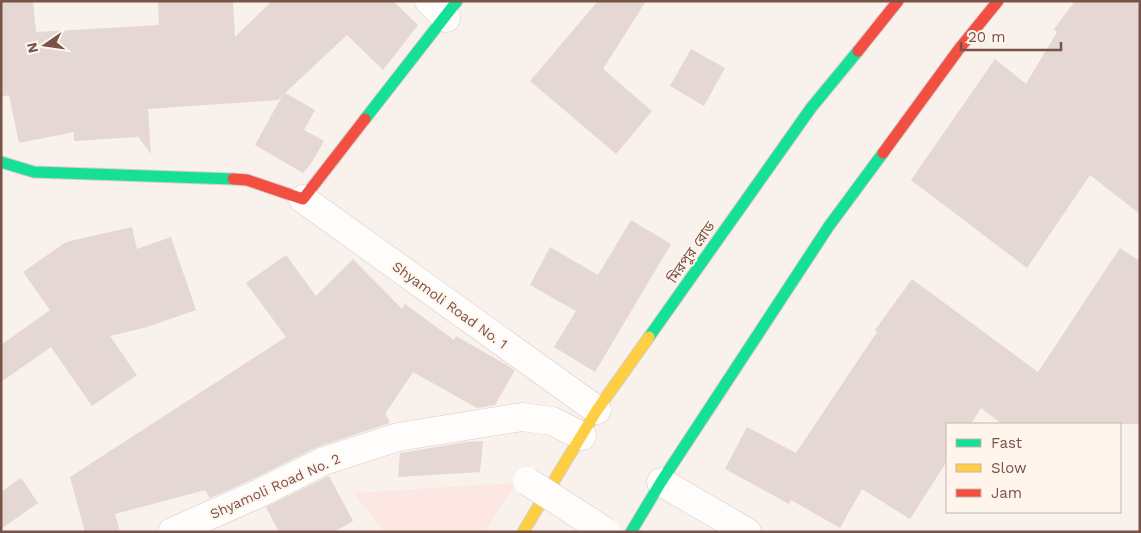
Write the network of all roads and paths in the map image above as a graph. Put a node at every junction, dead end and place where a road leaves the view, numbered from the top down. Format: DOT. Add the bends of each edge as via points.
graph roads {
  1 [pos="898,1"];
  2 [pos="998,1"];
  3 [pos="444,7"];
  4 [pos="1,162"];
  5 [pos="304,199"];
  6 [pos="597,410"];
  7 [pos="582,436"];
  8 [pos="527,480"];
  9 [pos="661,482"];
  10 [pos="172,532"];
  11 [pos="523,532"];
  12 [pos="606,532"];
  13 [pos="631,532"];
  14 [pos="747,532"];
  1 -- 6 [label="main road, মিরপুর রোড" via="811,108"];
  2 -- 9 [label="main road" via="829,226"];
  3 -- 5 [label="main road"];
  4 -- 5 [label="main road, Shyamoli Road No. 1" via="34,172 247,180"];
  5 -- 6 [label="street, Shyamoli Road No. 1"];
  6 -- 7 [label="main road, মিরপুর রোড"];
  7 -- 10 [label="street, Shyamoli Road No. 2" via="552,421 522,417 398,437 324,461"];
  7 -- 11 [label="main road, মিরপুর রোড"];
  8 -- 12 [label="street, bridge"];
  9 -- 13 [label="main road"];
  9 -- 14 [label="street"];
}
